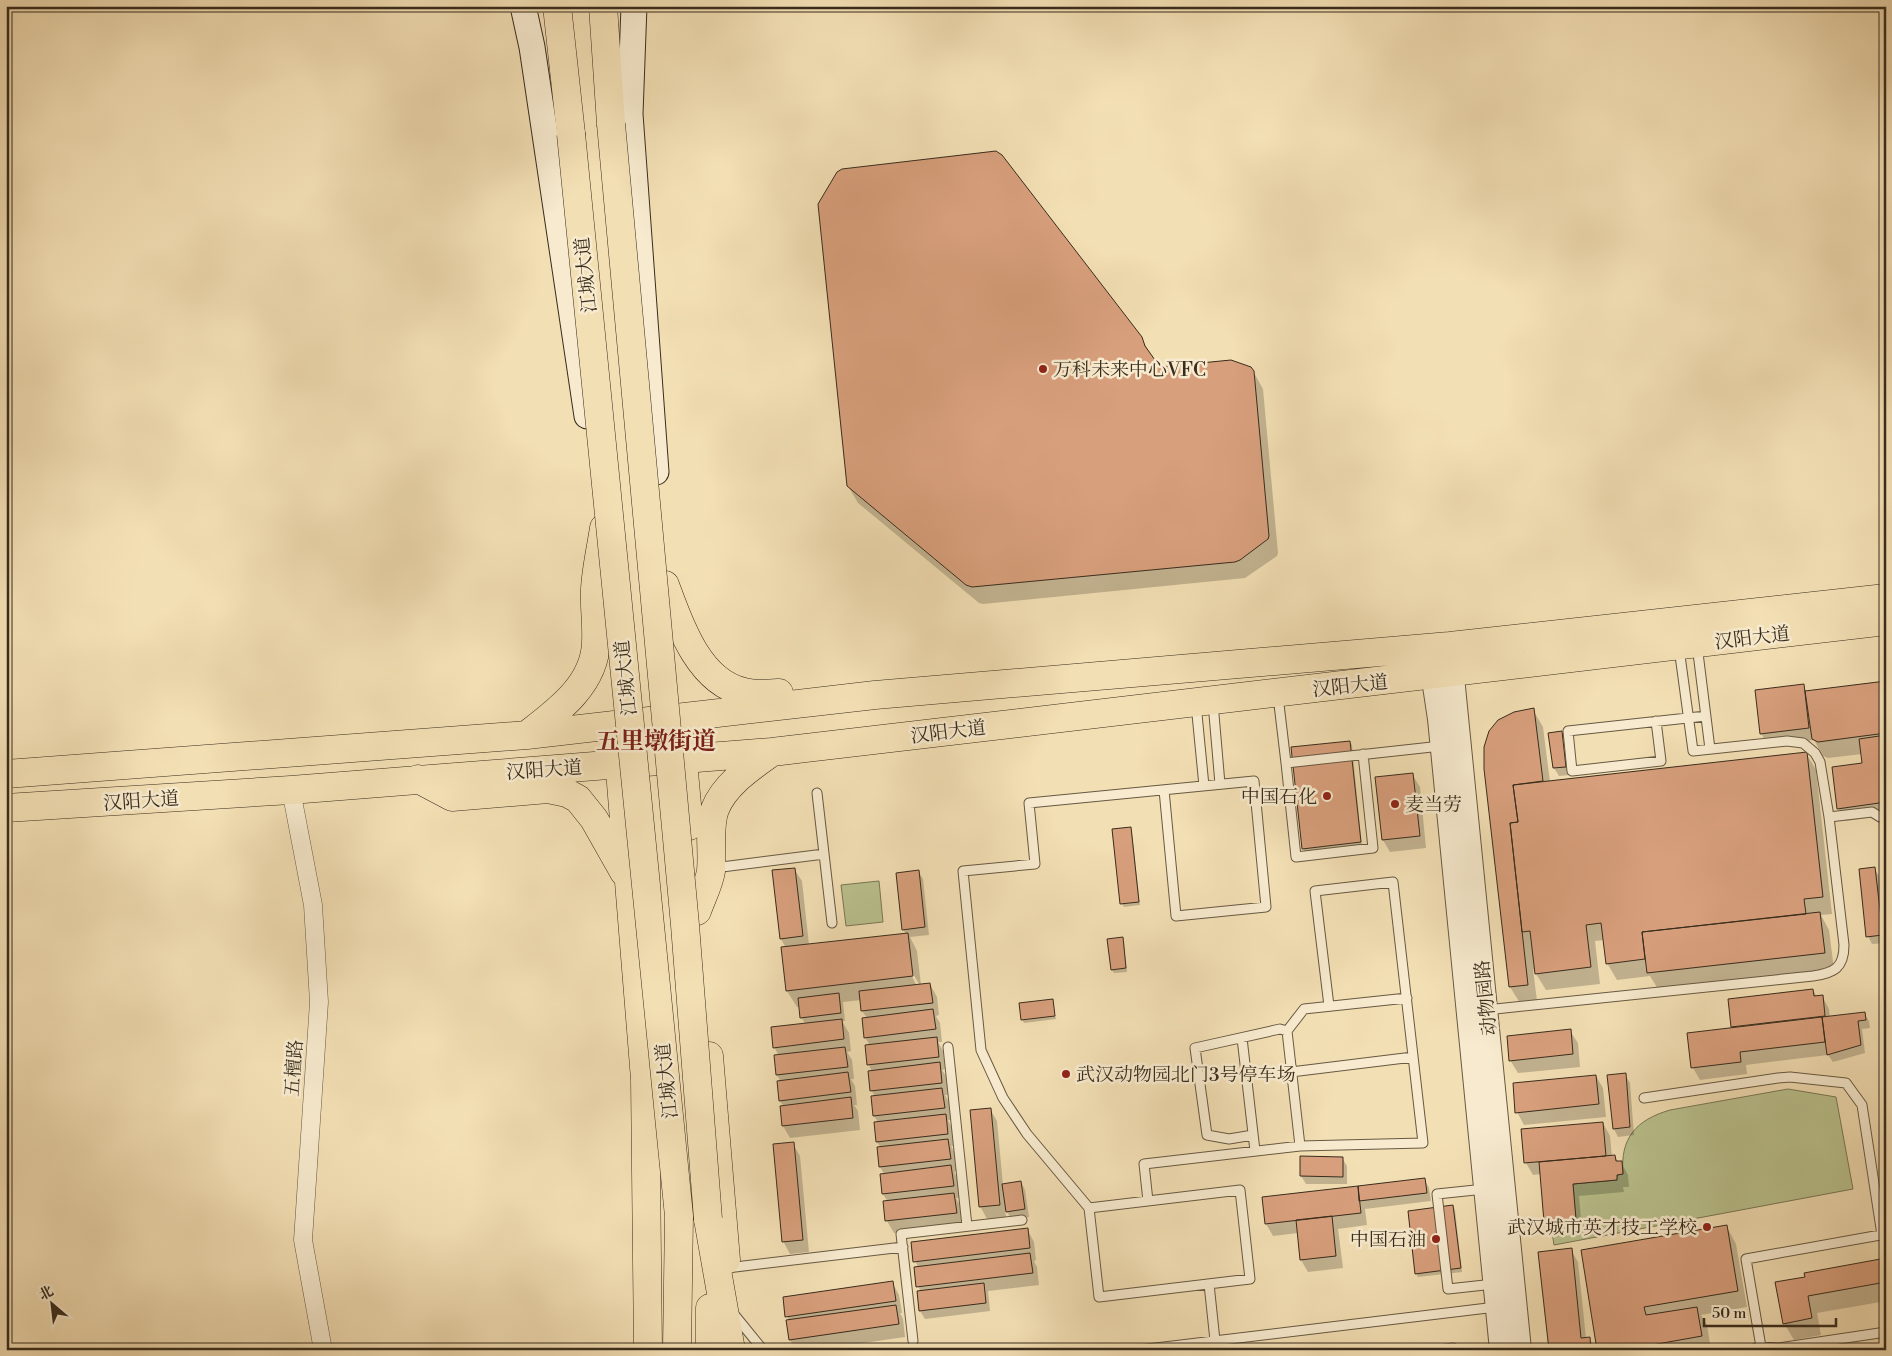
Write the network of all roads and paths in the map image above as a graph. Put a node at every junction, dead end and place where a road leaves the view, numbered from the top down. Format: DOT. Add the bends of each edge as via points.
graph roads {
  1 [pos="523,6"];
  2 [pos="543,6"];
  3 [pos="558,6"];
  4 [pos="603,6"];
  5 [pos="609,6"];
  6 [pos="634,6"];
  7 [pos="606,34"];
  8 [pos="562,48"];
  9 [pos="604,528"];
  10 [pos="665,585"];
  11 [pos="1886,598"];
  12 [pos="1886,621"];
  13 [pos="1688,645"];
  14 [pos="1439,647"];
  15 [pos="1442,674"];
  16 [pos="1278,693"];
  17 [pos="875,696"];
  18 [pos="1204,702"];
  19 [pos="1706,716"];
  20 [pos="679,718"];
  21 [pos="1688,718"];
  22 [pos="1656,722"];
  23 [pos="616,725"];
  24 [pos="527,735"];
  25 [pos="1441,746"];
  26 [pos="1710,749"];
  27 [pos="772,752"];
  28 [pos="1363,754"];
  29 [pos="684,758"];
  30 [pos="619,763"];
  31 [pos="1286,763"];
  32 [pos="6,774"];
  33 [pos="418,778"];
  34 [pos="1220,784"];
  35 [pos="1204,786"];
  36 [pos="291,790"];
  37 [pos="1164,790"];
  38 [pos="817,793"];
  39 [pos="6,808"];
  40 [pos="1829,817"];
  41 [pos="1880,817"];
  42 [pos="824,854"];
  43 [pos="711,868"];
  44 [pos="629,882"];
  45 [pos="697,911"];
  46 [pos="832,923"];
  47 [pos="1406,998"];
  48 [pos="1329,1006"];
  49 [pos="1486,1010"];
  50 [pos="1287,1031"];
  51 [pos="1242,1038"];
  52 [pos="948,1047"];
  53 [pos="1413,1057"];
  54 [pos="1291,1072"];
  55 [pos="1644,1098"];
  56 [pos="1253,1135"];
  57 [pos="1300,1146"];
  58 [pos="1255,1152"];
  59 [pos="1485,1189"];
  60 [pos="1148,1201"];
  61 [pos="1089,1208"];
  62 [pos="708,1219"];
  63 [pos="1022,1220"];
  64 [pos="967,1226"];
  65 [pos="1884,1235"];
  66 [pos="903,1247"];
  67 [pos="726,1268"];
  68 [pos="1209,1284"];
  69 [pos="1494,1284"];
  70 [pos="729,1307"];
  71 [pos="1497,1307"];
  72 [pos="1886,1332"];
  73 [pos="913,1341"];
  74 [pos="1216,1345"];
  75 [pos="1765,1348"];
  76 [pos="323,1350"];
  77 [pos="648,1350"];
  78 [pos="677,1350"];
  79 [pos="710,1350"];
  80 [pos="731,1350"];
  81 [pos="763,1350"];
  82 [pos="1139,1350"];
  83 [pos="1440,1350"];
  84 [pos="1453,1350"];
  85 [pos="1501,1350"];
  86 [pos="1520,1350"];
  87 [pos="1749,1350"];
  1 -- 9 [label="main road, 江城大道"];
  2 -- 8 [label="main road"];
  3 -- 8 [label="main road, 江城大道"];
  4 -- 7 [label="main road, 江城大道"];
  5 -- 7 [label="main road"];
  6 -- 10 [label="main road" via="630,114"];
  7 -- 62 [label="main road, 江城大道, bridge" via="611,124 685,925"];
  8 -- 78 [label="main road, 江城大道, bridge" via="679,1216"];
  9 -- 23 [label="main road, 江城大道"];
  9 -- 24 [label="main road" via="595,589 596,644 593,661 572,698"];
  10 -- 17 [label="main road" via="691,649 722,682 742,692 762,695 817,690"];
  10 -- 20 [label="main road"];
  11 -- 14 [label="main road, 汉阳大道"];
  12 -- 13 [label="main road, 汉阳大道"];
  13 -- 15 [label="main road, 汉阳大道"];
  13 -- 19 [label="lane"];
  13 -- 21 [label="lane"];
  14 -- 15 [label="street, 动物园路"];
  14 -- 17 [label="main road, 汉阳大道"];
  15 -- 16 [label="main road, 汉阳大道"];
  15 -- 25 [label="street, 动物园路"];
  15 -- 49 [label="street, 动物园路"];
  16 -- 18 [label="main road, 汉阳大道"];
  16 -- 31 [label="lane"];
  17 -- 20 [label="main road, 汉阳大道"];
  18 -- 27 [label="main road, 汉阳大道"];
  18 -- 34 [label="lane"];
  18 -- 35 [label="lane"];
  19 -- 21 [label="lane"];
  19 -- 26 [label="lane"];
  20 -- 23 [label="main road, 汉阳大道"];
  20 -- 29 [label="main road"];
  21 -- 22 [label="lane"];
  21 -- 26 [label="lane" via="1693,751"];
  22 -- 22 [label="lane" via="1568,732 1572,771 1661,761"];
  23 -- 24 [label="main road, 汉阳大道"];
  23 -- 30 [label="main road"];
  24 -- 32 [label="main road, 汉阳大道"];
  25 -- 28 [label="lane"];
  25 -- 59 [label="street, 动物园路"];
  26 -- 40 [label="lane" via="1787,741 1803,743 1820,762"];
  27 -- 29 [label="main road, 汉阳大道"];
  27 -- 43 [label="main road" via="744,771 715,809"];
  28 -- 31 [label="lane"];
  28 -- 31 [label="lane" via="1373,848 1363,850 1296,857"];
  29 -- 30 [label="main road, 汉阳大道"];
  29 -- 45 [label="main road"];
  30 -- 33 [label="main road, 汉阳大道"];
  30 -- 44 [label="main road"];
  33 -- 36 [label="main road, 汉阳大道"];
  33 -- 44 [label="main road" via="452,797 548,789 567,793 578,800 594,819"];
  34 -- 35 [label="lane"];
  34 -- 37 [label="lane" via="1254,781 1266,907 1176,916"];
  35 -- 37 [label="lane"];
  36 -- 39 [label="main road, 汉阳大道"];
  36 -- 76 [label="street, 五檀路" via="313,905 319,1002 303,1240"];
  37 -- 61 [label="lane" via="1029,803 1035,864 963,871 981,1050 1003,1098 1027,1134"];
  38 -- 42 [label="lane"];
  40 -- 41 [label="lane" via="1872,812"];
  40 -- 49 [label="lane" via="1844,945 1843,959 1837,969 1824,975"];
  42 -- 43 [label="lane"];
  42 -- 46 [label="lane"];
  43 -- 45 [label="main road"];
  44 -- 77 [label="main road" via="645,1079"];
  45 -- 67 [label="main road"];
  47 -- 48 [label="lane"];
  47 -- 48 [label="lane" via="1393,882 1315,891"];
  47 -- 53 [label="lane"];
  48 -- 50 [label="lane" via="1304,1009"];
  49 -- 86 [label="street, 动物园路"];
  50 -- 51 [label="lane" via="1280,1029"];
  50 -- 54 [label="lane"];
  51 -- 56 [label="lane"];
  51 -- 56 [label="lane" via="1195,1048 1207,1135 1229,1139"];
  52 -- 64 [label="lane"];
  53 -- 54 [label="lane"];
  53 -- 57 [label="lane" via="1423,1143"];
  54 -- 57 [label="lane"];
  55 -- 65 [label="lane" via="1790,1077 1846,1084 1862,1105"];
  56 -- 58 [label="lane"];
  57 -- 58 [label="lane"];
  58 -- 60 [label="lane" via="1144,1164"];
  59 -- 69 [label="street, 动物园路"];
  59 -- 69 [label="lane" via="1437,1194 1448,1289"];
  60 -- 61 [label="lane"];
  60 -- 68 [label="lane" via="1240,1190 1250,1279"];
  61 -- 68 [label="lane" via="1099,1297"];
  62 -- 79 [label="main road, 江城大道"];
  62 -- 80 [label="main road"];
  63 -- 64 [label="lane"];
  64 -- 66 [label="lane" via="901,1234"];
  65 -- 75 [label="lane" via="1746,1260"];
  66 -- 67 [label="lane"];
  66 -- 73 [label="lane"];
  67 -- 70 [label="main road"];
  68 -- 74 [label="lane"];
  69 -- 71 [label="street, 动物园路"];
  70 -- 80 [label="main road"];
  70 -- 81 [label="lane"];
  71 -- 74 [label="lane"];
  71 -- 85 [label="street, 动物园路"];
  72 -- 75 [label="lane"];
  74 -- 82 [label="lane"];
  75 -- 87 [label="lane"];
  83 -- 84 [label="lane"];
}
